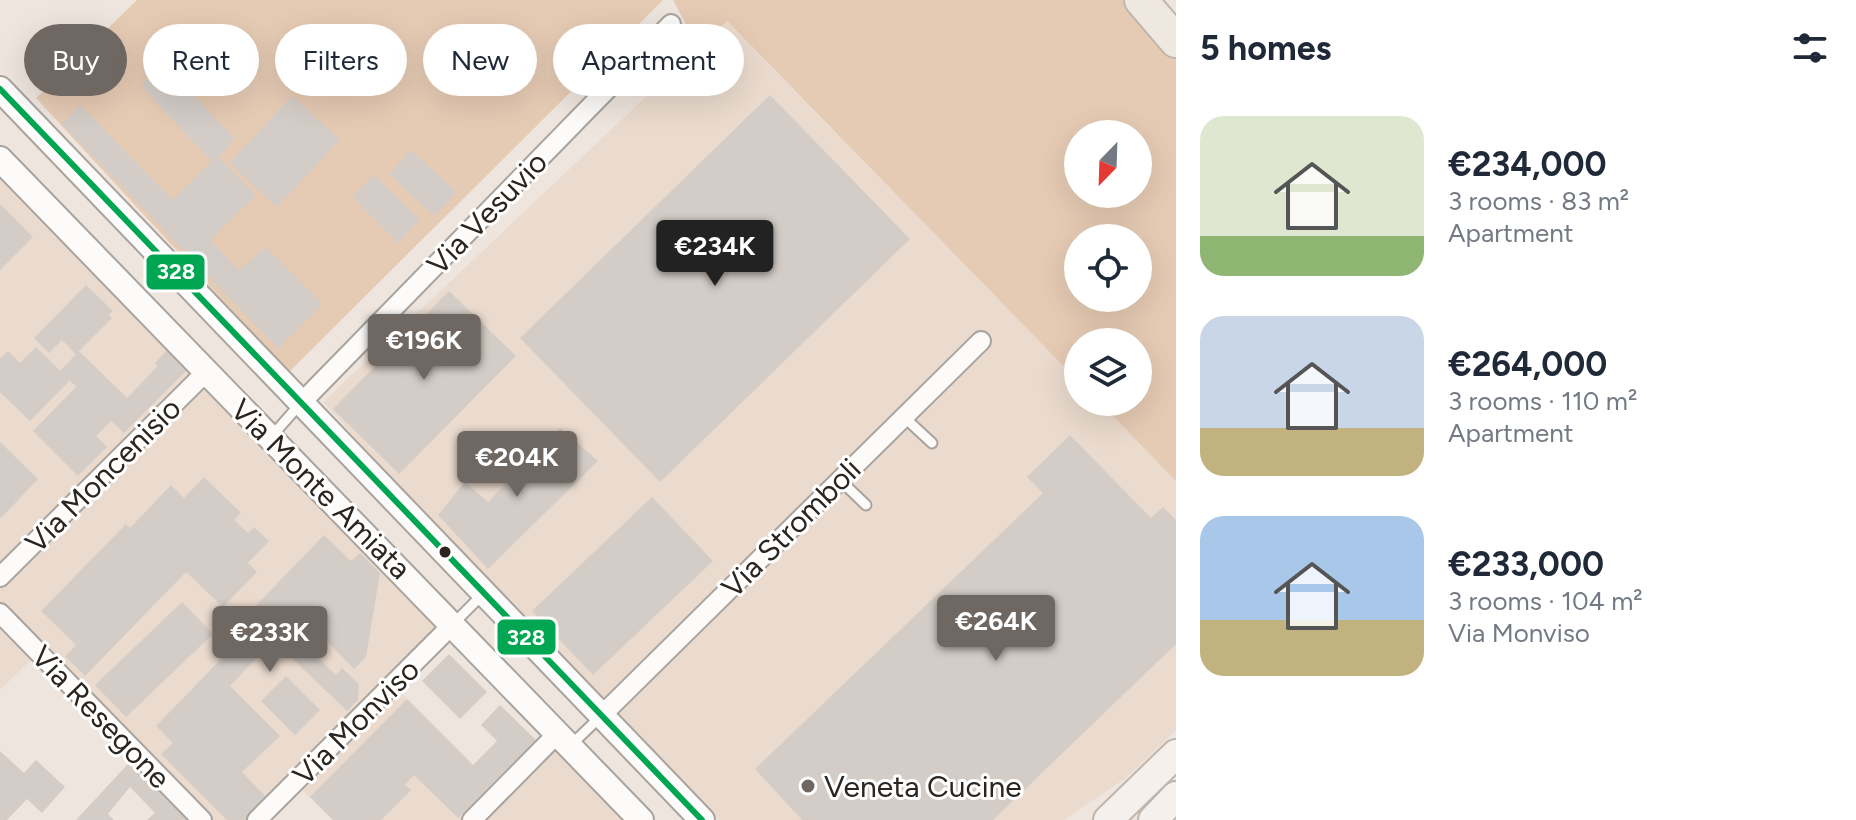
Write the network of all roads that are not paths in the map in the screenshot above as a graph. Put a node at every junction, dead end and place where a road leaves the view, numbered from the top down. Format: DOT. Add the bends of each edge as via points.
graph roads {
  1 [pos="1141,0"];
  2 [pos="1176,41"];
  3 [pos="0,89"];
  4 [pos="601,96"];
  5 [pos="0,159"];
  6 [pos="981,341"];
  7 [pos="206,372"];
  8 [pos="303,401"];
  9 [pos="904,417"];
  10 [pos="271,437"];
  11 [pos="932,443"];
  12 [pos="840,480"];
  13 [pos="866,505"];
  14 [pos="0,577"];
  15 [pos="484,592"];
  16 [pos="0,613"];
  17 [pos="453,624"];
  18 [pos="602,715"];
  19 [pos="565,738"];
  20 [pos="1176,754"];
  21 [pos="1138,793"];
  22 [pos="1176,796"];
  23 [pos="202,820"];
  24 [pos="257,820"];
  25 [pos="472,820"];
  26 [pos="641,820"];
  27 [pos="702,820"];
  28 [pos="1095,820"];
  29 [pos="1108,820"];
  30 [pos="1153,820"];
  1 -- 2 [label="highway"];
  3 -- 8 [label="main road, Via Monte Amiata"];
  4 -- 8 [label="street, Via Vesuvio"];
  5 -- 7 [label="main road, Via Monte Amiata"];
  6 -- 9 [label="street, Via Stromboli"];
  7 -- 10 [label="main road, Via Monte Amiata"];
  7 -- 14 [label="street, Via Moncenisio"];
  8 -- 10 [label="lane"];
  8 -- 15 [label="main road, Via Monte Amiata"];
  9 -- 11 [label="lane"];
  9 -- 12 [label="street, Via Stromboli"];
  10 -- 17 [label="main road, Via Monte Amiata"];
  12 -- 13 [label="lane"];
  12 -- 18 [label="street, Via Stromboli"];
  15 -- 17 [label="lane"];
  15 -- 18 [label="main road, Via Monte Amiata"];
  16 -- 23 [label="street, Via Resegone"];
  17 -- 19 [label="main road, Via Monte Amiata"];
  17 -- 24 [label="street, Via Monviso"];
  18 -- 19 [label="lane"];
  18 -- 27 [label="main road, Via Monte Amiata"];
  19 -- 25 [label="street"];
  19 -- 26 [label="main road, Via Monte Amiata"];
  20 -- 21 [label="main road"];
  21 -- 28 [label="main road"];
  21 -- 29 [label="main road"];
  22 -- 30 [label="main road"];
}
